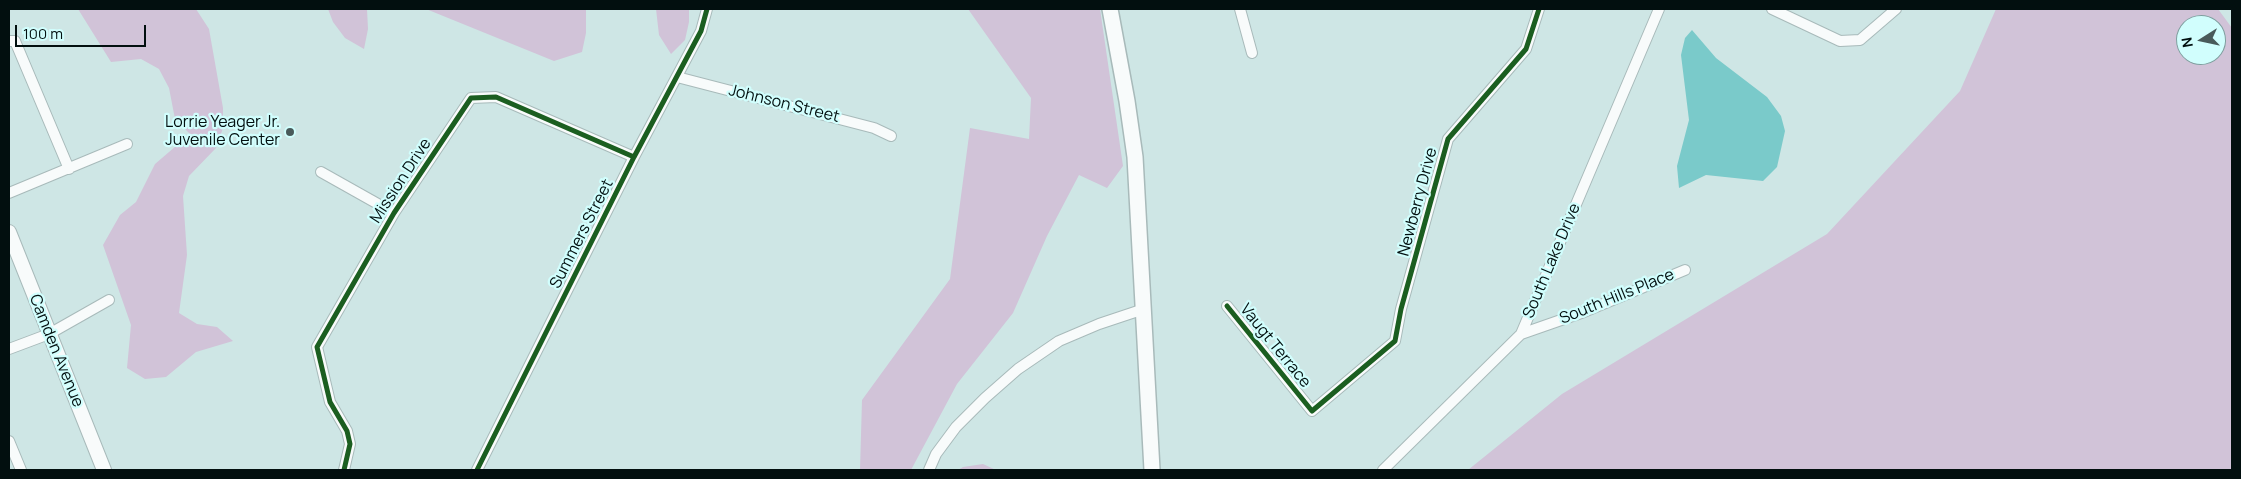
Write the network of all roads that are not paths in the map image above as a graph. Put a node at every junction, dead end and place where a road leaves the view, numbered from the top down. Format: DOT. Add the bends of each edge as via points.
graph roads {
  1 [pos="706,9"];
  2 [pos="1110,9"];
  3 [pos="1240,9"];
  4 [pos="1539,9"];
  5 [pos="1659,9"];
  6 [pos="1772,9"];
  7 [pos="1896,9"];
  8 [pos="9,41"];
  9 [pos="1252,52"];
  10 [pos="677,76"];
  11 [pos="891,136"];
  12 [pos="127,144"];
  13 [pos="634,157"];
  14 [pos="69,169"];
  15 [pos="321,172"];
  16 [pos="9,193"];
  17 [pos="394,213"];
  18 [pos="9,232"];
  19 [pos="1685,270"];
  20 [pos="109,300"];
  21 [pos="1227,306"];
  22 [pos="1144,309"];
  23 [pos="49,334"];
  24 [pos="1521,334"];
  25 [pos="1395,341"];
  26 [pos="9,349"];
  27 [pos="9,441"];
  28 [pos="21,470"];
  29 [pos="104,470"];
  30 [pos="344,470"];
  31 [pos="477,470"];
  32 [pos="929,470"];
  33 [pos="1152,470"];
  34 [pos="1383,470"];
  1 -- 10 [label="street, Summers Street" via="701,31"];
  2 -- 22 [label="main road" via="1135,157"];
  3 -- 9 [label="street"];
  4 -- 25 [label="street, Newberry Drive" via="1526,49 1448,139"];
  5 -- 24 [label="street, South Lake Drive"];
  6 -- 7 [label="street" via="1840,41 1860,40"];
  8 -- 14 [label="street" via="15,41"];
  10 -- 11 [label="street, Johnson Street" via="874,128"];
  10 -- 13 [label="street, Summers Street"];
  12 -- 14 [label="street"];
  13 -- 17 [label="street, Mission Drive" via="496,97 471,98"];
  13 -- 31 [label="street, Summers Street"];
  14 -- 16 [label="street"];
  15 -- 17 [label="street"];
  17 -- 30 [label="street, Mission Drive" via="317,347 330,402 348,431 350,444"];
  18 -- 23 [label="street, Camden Avenue"];
  19 -- 24 [label="street, South Hills Place"];
  20 -- 23 [label="street"];
  21 -- 25 [label="street, Vaugt Terrace" via="1312,411"];
  22 -- 32 [label="street" via="1058,341 1018,368 956,427 936,454"];
  22 -- 33 [label="main road"];
  23 -- 26 [label="street"];
  23 -- 29 [label="street, Camden Avenue"];
  24 -- 34 [label="street, South Lake Drive"];
  27 -- 28 [label="street"];
}
